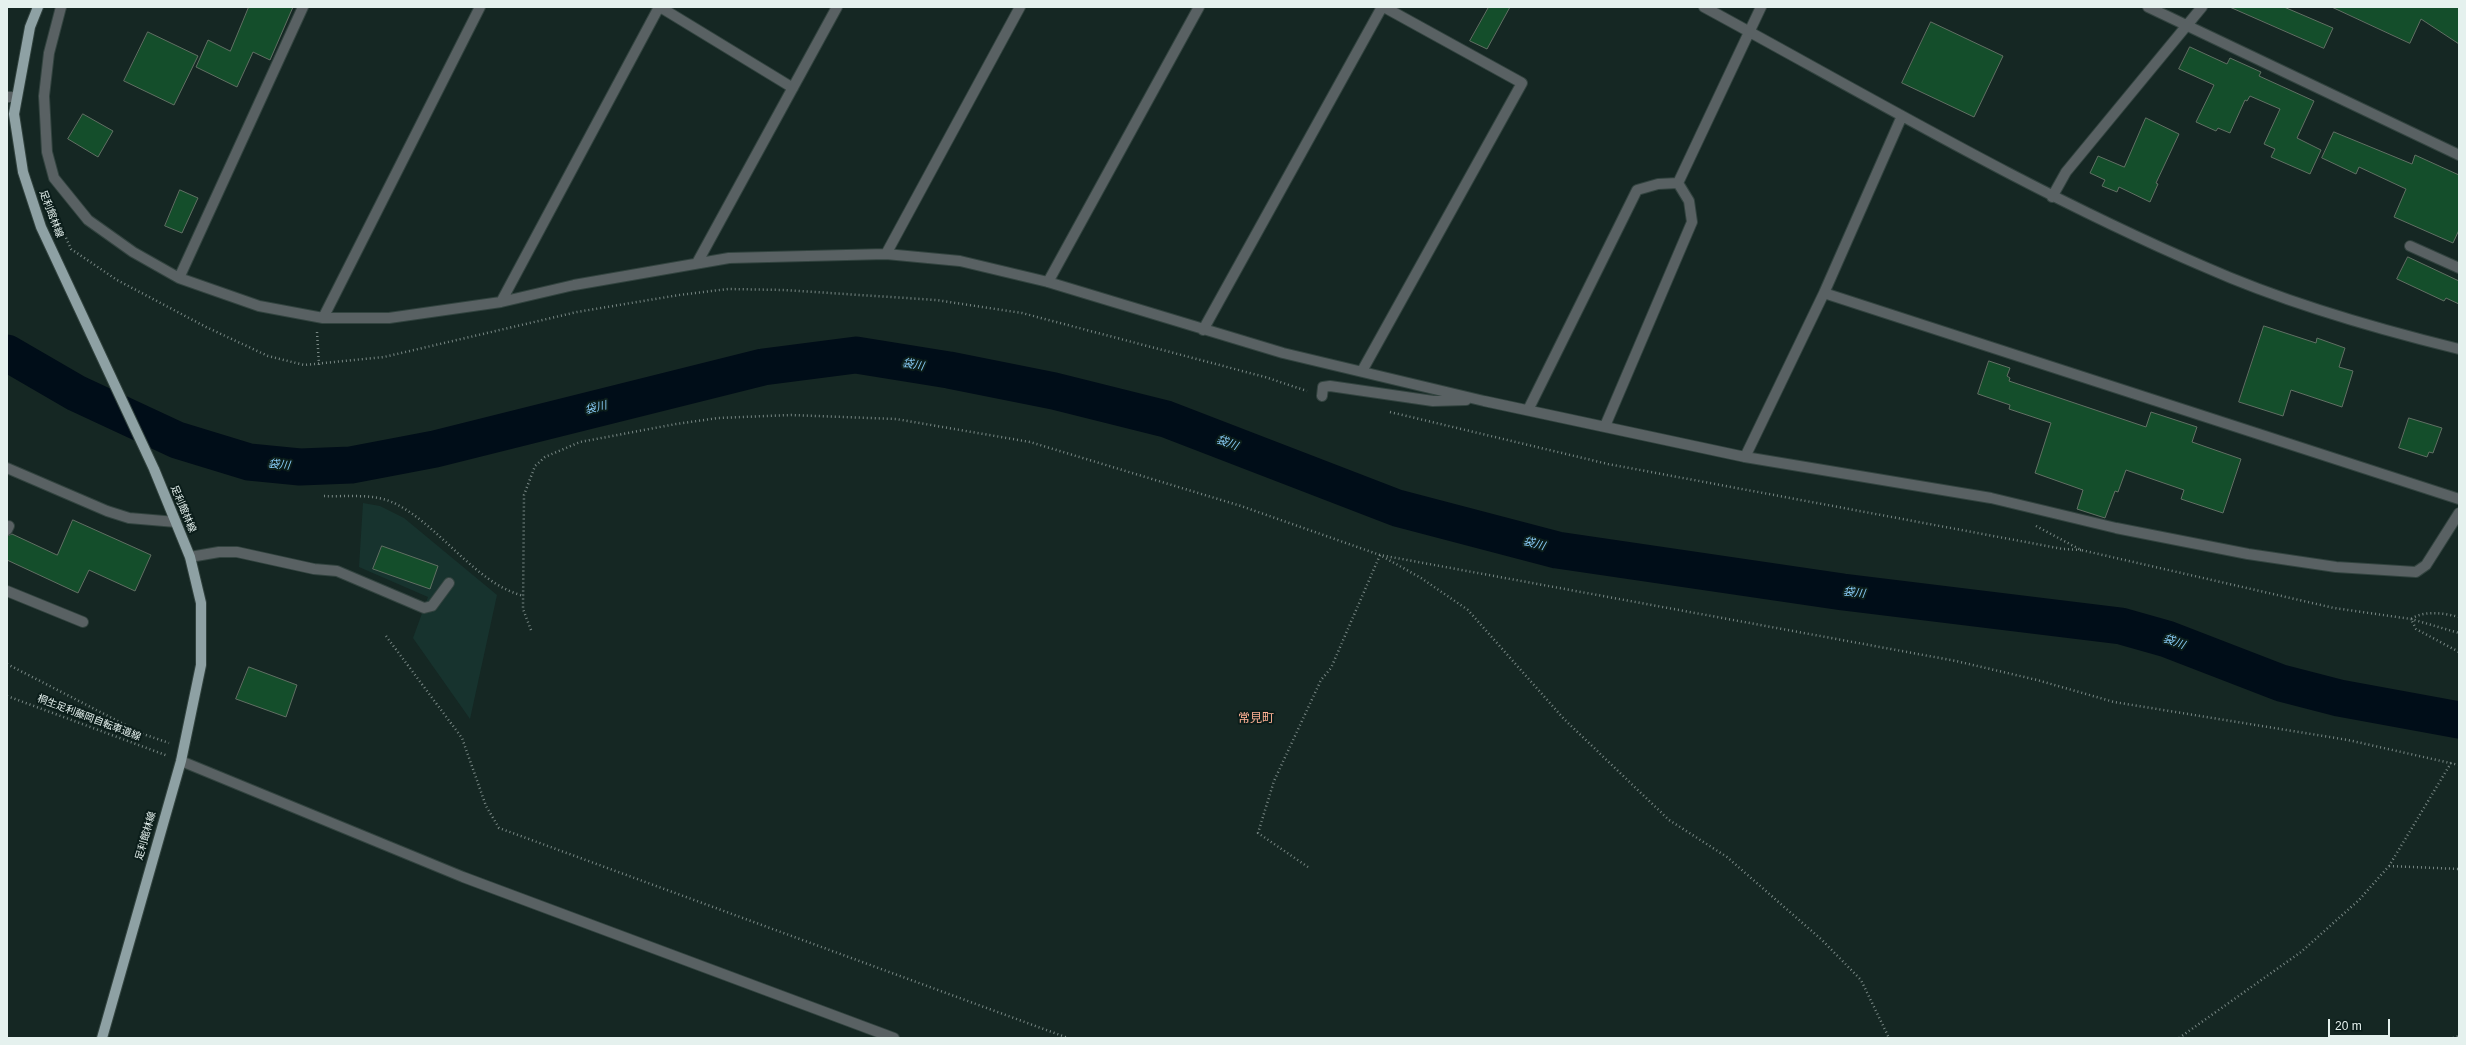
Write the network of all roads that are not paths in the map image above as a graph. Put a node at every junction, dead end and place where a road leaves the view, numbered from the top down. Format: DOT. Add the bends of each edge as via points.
graph roads {
  1 [pos="38,7"];
  2 [pos="61,7"];
  3 [pos="303,7"];
  4 [pos="480,7"];
  5 [pos="660,7"];
  6 [pos="837,7"];
  7 [pos="1020,7"];
  8 [pos="1199,7"];
  9 [pos="1383,7"];
  10 [pos="1704,7"];
  11 [pos="1761,7"];
  12 [pos="2148,7"];
  13 [pos="2202,7"];
  14 [pos="2188,26"];
  15 [pos="1750,32"];
  16 [pos="793,88"];
  17 [pos="12,97"];
  18 [pos="1902,116"];
  19 [pos="2459,155"];
  20 [pos="1678,183"];
  21 [pos="2052,197"];
  22 [pos="2410,246"];
  23 [pos="886,254"];
  24 [pos="697,263"];
  25 [pos="2459,268"];
  26 [pos="179,278"];
  27 [pos="1048,282"];
  28 [pos="1824,293"];
  29 [pos="501,302"];
  30 [pos="323,318"];
  31 [pos="1203,330"];
  32 [pos="2459,349"];
  33 [pos="1362,371"];
  34 [pos="1322,396"];
  35 [pos="1484,401"];
  36 [pos="1528,410"];
  37 [pos="1605,426"];
  38 [pos="1745,458"];
  39 [pos="7,468"];
  40 [pos="2459,498"];
  41 [pos="2459,513"];
  42 [pos="174,519"];
  43 [pos="190,557"];
  44 [pos="449,583"];
  45 [pos="7,591"];
  46 [pos="83,622"];
  47 [pos="181,761"];
  48 [pos="102,1038"];
  49 [pos="894,1038"];
  1 -- 17 [label="main road, 足利館林線" via="30,27"];
  2 -- 26 [label="street" via="45,73 44,118 51,172 78,209 99,229"];
  3 -- 26 [label="street"];
  4 -- 30 [label="street"];
  5 -- 16 [label="street"];
  5 -- 29 [label="street"];
  6 -- 16 [label="street"];
  7 -- 23 [label="street"];
  8 -- 27 [label="street"];
  9 -- 31 [label="street"];
  9 -- 33 [label="street" via="1522,82"];
  10 -- 15 [label="street"];
  11 -- 15 [label="street"];
  12 -- 14 [label="street"];
  13 -- 14 [label="street"];
  14 -- 19 [label="street"];
  14 -- 21 [label="street" via="2066,172"];
  15 -- 18 [label="street"];
  15 -- 20 [label="street"];
  16 -- 24 [label="street"];
  17 -- 42 [label="main road, 足利館林線" via="23,172 41,227"];
  18 -- 21 [label="street"];
  18 -- 28 [label="street"];
  20 -- 36 [label="street" via="1658,184 1637,190"];
  20 -- 37 [label="street" via="1689,201 1692,222"];
  21 -- 32 [label="street" via="2206,268 2276,295 2380,330"];
  22 -- 25 [label="street"];
  23 -- 24 [label="street" via="728,258"];
  23 -- 27 [label="street" via="960,261"];
  24 -- 29 [label="street" via="574,285"];
  26 -- 30 [label="street" via="233,298"];
  27 -- 31 [label="street"];
  28 -- 38 [label="street"];
  28 -- 40 [label="street"];
  29 -- 30 [label="street" via="388,318"];
  31 -- 33 [label="street" via="1283,353"];
  33 -- 35 [label="street"];
  34 -- 35 [label="street" via="1323,387 1330,386 1433,401"];
  35 -- 36 [label="street"];
  36 -- 37 [label="street"];
  37 -- 38 [label="street"];
  38 -- 41 [label="street" via="1991,498 2116,528 2248,554 2336,567 2416,572 2426,565"];
  39 -- 42 [label="street" via="129,518"];
  42 -- 43 [label="main road, 足利館林線"];
  43 -- 44 [label="street" via="236,552 314,569 337,571 424,608 432,606"];
  43 -- 47 [label="main road, 足利館林線" via="201,603 202,644 195,699"];
  45 -- 46 [label="street"];
  47 -- 48 [label="main road, 足利館林線"];
  47 -- 49 [label="street" via="463,877"];
}
